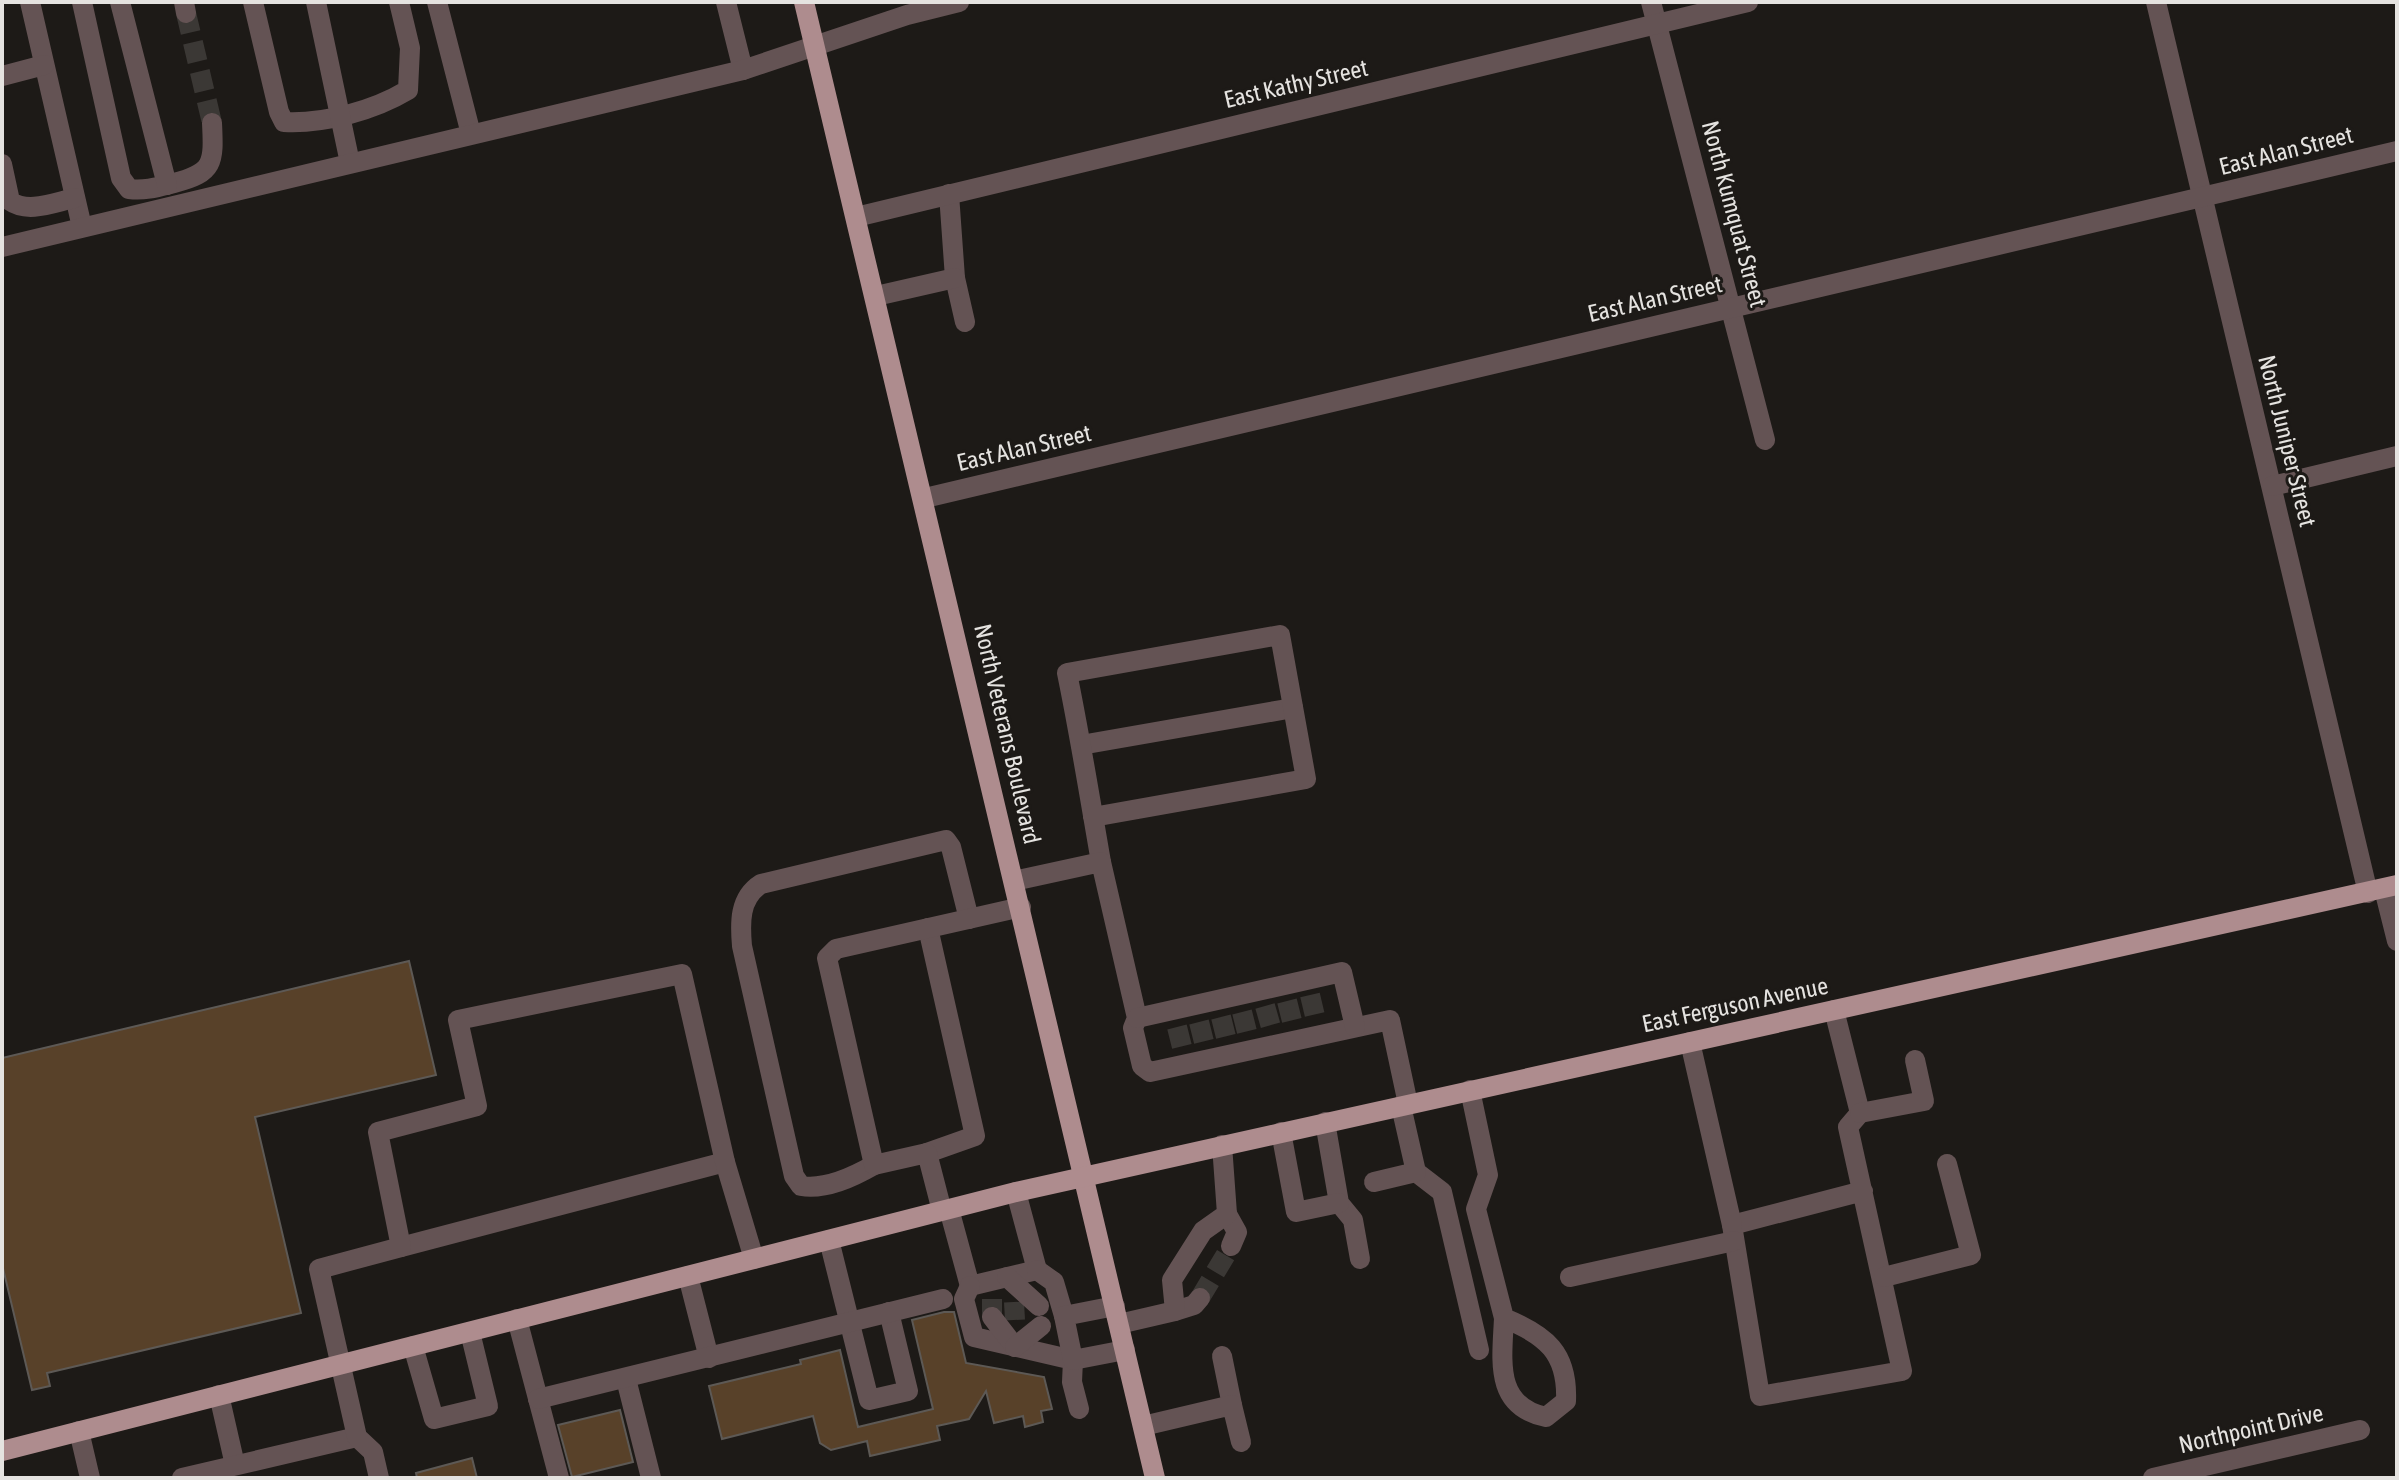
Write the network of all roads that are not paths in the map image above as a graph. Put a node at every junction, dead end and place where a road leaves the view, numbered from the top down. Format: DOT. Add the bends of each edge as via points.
graph roads {
  1 [pos="30,2"];
  2 [pos="82,2"];
  3 [pos="120,2"];
  4 [pos="253,2"];
  5 [pos="316,2"];
  6 [pos="399,2"];
  7 [pos="726,2"];
  8 [pos="804,2"];
  9 [pos="959,2"];
  10 [pos="1651,2"];
  11 [pos="1748,2"];
  12 [pos="2156,2"];
  13 [pos="443,3"];
  14 [pos="1658,24"];
  15 [pos="814,44"];
  16 [pos="44,65"];
  17 [pos="743,70"];
  18 [pos="2,76"];
  19 [pos="340,117"];
  20 [pos="212,123"];
  21 [pos="471,134"];
  22 [pos="2397,151"];
  23 [pos="350,163"];
  24 [pos="2,164"];
  25 [pos="167,185"];
  26 [pos="949,194"];
  27 [pos="75,198"];
  28 [pos="2202,199"];
  29 [pos="856,217"];
  30 [pos="82,227"];
  31 [pos="2,247"];
  32 [pos="955,278"];
  33 [pos="876,296"];
  34 [pos="1732,307"];
  35 [pos="965,322"];
  36 [pos="1765,440"];
  37 [pos="2397,456"];
  38 [pos="2272,486"];
  39 [pos="925,498"];
  40 [pos="1293,708"];
  41 [pos="1081,745"];
  42 [pos="1093,817"];
  43 [pos="1101,862"];
  44 [pos="1014,881"];
  45 [pos="2383,889"];
  46 [pos="1021,907"];
  47 [pos="969,919"];
  48 [pos="928,928"];
  49 [pos="2397,941"];
  50 [pos="1313,1006"];
  51 [pos="1834,1010"];
  52 [pos="1290,1012"];
  53 [pos="1268,1017"];
  54 [pos="1137,1018"];
  55 [pos="1245,1022"];
  56 [pos="1355,1027"];
  57 [pos="1202,1032"];
  58 [pos="1690,1042"];
  59 [pos="1915,1060"];
  60 [pos="1470,1090"];
  61 [pos="1404,1105"];
  62 [pos="1860,1113"];
  63 [pos="1325,1122"];
  64 [pos="1281,1132"];
  65 [pos="1222,1145"];
  66 [pos="927,1153"];
  67 [pos="725,1162"];
  68 [pos="1947,1164"];
  69 [pos="874,1165"];
  70 [pos="1416,1172"];
  71 [pos="1084,1177"];
  72 [pos="1374,1182"];
  73 [pos="1863,1191"];
  74 [pos="1016,1192"];
  75 [pos="1339,1203"];
  76 [pos="946,1210"];
  77 [pos="1227,1214"];
  78 [pos="1733,1233"];
  79 [pos="829,1240"];
  80 [pos="1231,1246"];
  81 [pos="401,1247"];
  82 [pos="754,1259"];
  83 [pos="1360,1259"];
  84 [pos="1037,1270"];
  85 [pos="688,1276"];
  86 [pos="1007,1277"];
  87 [pos="1570,1277"];
  88 [pos="1884,1277"];
  89 [pos="970,1286"];
  90 [pos="1200,1298"];
  91 [pos="943,1299"];
  92 [pos="1175,1311"];
  93 [pos="889,1312"];
  94 [pos="1117,1315"];
  95 [pos="1064,1316"];
  96 [pos="1504,1318"];
  97 [pos="517,1319"];
  98 [pos="850,1323"];
  99 [pos="470,1332"];
  100 [pos="413,1346"];
  101 [pos="1015,1347"];
  102 [pos="1125,1350"];
  103 [pos="1479,1350"];
  104 [pos="1222,1356"];
  105 [pos="709,1358"];
  106 [pos="1073,1360"];
  107 [pos="341,1364"];
  108 [pos="626,1379"];
  109 [pos="219,1395"];
  110 [pos="538,1399"];
  111 [pos="1232,1405"];
  112 [pos="1079,1409"];
  113 [pos="1143,1426"];
  114 [pos="2360,1430"];
  115 [pos="79,1431"];
  116 [pos="357,1437"];
  117 [pos="1241,1442"];
  118 [pos="2,1451"];
  119 [pos="235,1465"];
  120 [pos="260,1469"];
  121 [pos="90,1478"];
  122 [pos="182,1478"];
  123 [pos="379,1478"];
  124 [pos="559,1478"];
  125 [pos="651,1478"];
  126 [pos="1155,1478"];
  127 [pos="2153,1478"];
  1 -- 16 [label="street"];
  2 -- 25 [label="street" via="121,178 129,189"];
  3 -- 25 [label="street"];
  4 -- 19 [label="street" via="284,122"];
  5 -- 19 [label="street"];
  6 -- 19 [label="street" via="410,48 408,90"];
  7 -- 17 [label="street"];
  8 -- 15 [label="main road, North Veterans Boulevard"];
  9 -- 15 [label="street"];
  10 -- 14 [label="street, North Kumquat Street"];
  11 -- 14 [label="street, East Kathy Street"];
  12 -- 28 [label="street, North Juniper Street"];
  13 -- 21 [label="street"];
  14 -- 26 [label="street, East Kathy Street"];
  14 -- 34 [label="street, North Kumquat Street"];
  15 -- 17 [label="street"];
  15 -- 29 [label="main road, North Veterans Boulevard"];
  16 -- 18 [label="street"];
  16 -- 27 [label="street"];
  17 -- 21 [label="street"];
  19 -- 23 [label="street"];
  20 -- 25 [label="street" via="210,165 200,177"];
  21 -- 23 [label="street"];
  22 -- 28 [label="street, East Alan Street"];
  23 -- 30 [label="street"];
  24 -- 27 [label="street" via="10,201 16,205 26,208"];
  26 -- 29 [label="street, East Kathy Street"];
  26 -- 32 [label="street"];
  27 -- 30 [label="street"];
  28 -- 34 [label="street, East Alan Street"];
  28 -- 38 [label="street, North Juniper Street"];
  29 -- 33 [label="main road, North Veterans Boulevard"];
  30 -- 31 [label="street"];
  32 -- 33 [label="street"];
  32 -- 35 [label="street"];
  33 -- 39 [label="main road, North Veterans Boulevard"];
  34 -- 36 [label="street, North Kumquat Street"];
  34 -- 39 [label="street, East Alan Street"];
  37 -- 38 [label="street"];
  38 -- 45 [label="street, North Juniper Street"];
  39 -- 44 [label="main road, North Veterans Boulevard"];
  40 -- 41 [label="street"];
  40 -- 41 [label="street" via="1280,635 1067,673"];
  40 -- 42 [label="street" via="1306,779"];
  41 -- 42 [label="street"];
  42 -- 43 [label="street"];
  43 -- 44 [label="street"];
  43 -- 54 [label="street"];
  44 -- 46 [label="main road, North Veterans Boulevard"];
  45 -- 49 [label="street, North Juniper Street"];
  45 -- 51 [label="main road, East Ferguson Avenue"];
  46 -- 47 [label="street"];
  46 -- 71 [label="main road, North Veterans Boulevard"];
  47 -- 48 [label="street"];
  47 -- 69 [label="street" via="946,840 761,884 745,902 742,946 794,1176 810,1188 851,1178"];
  48 -- 66 [label="street" via="975,1136"];
  48 -- 69 [label="street" via="836,949 827,958"];
  50 -- 52 [label="street"];
  50 -- 52 [label="street"];
  50 -- 56 [label="street"];
  50 -- 56 [label="street" via="1342,972"];
  51 -- 58 [label="main road, East Ferguson Avenue"];
  51 -- 62 [label="street"];
  52 -- 53 [label="street"];
  52 -- 53 [label="street"];
  53 -- 55 [label="street"];
  53 -- 55 [label="street"];
  54 -- 57 [label="street" via="1175,1018"];
  54 -- 57 [label="street" via="1133,1028 1142,1066 1150,1072 1184,1055"];
  55 -- 57 [label="street" via="1219,1008"];
  55 -- 57 [label="street" via="1229,1046"];
  56 -- 61 [label="street" via="1390,1020"];
  58 -- 60 [label="main road, East Ferguson Avenue"];
  58 -- 78 [label="street"];
  59 -- 62 [label="street" via="1924,1101"];
  60 -- 61 [label="main road, East Ferguson Avenue"];
  60 -- 96 [label="street" via="1488,1175 1476,1209"];
  61 -- 63 [label="main road, East Ferguson Avenue"];
  61 -- 70 [label="street"];
  62 -- 73 [label="street" via="1848,1127"];
  63 -- 64 [label="main road, East Ferguson Avenue"];
  63 -- 75 [label="street"];
  64 -- 65 [label="main road, East Ferguson Avenue"];
  64 -- 75 [label="street" via="1296,1212"];
  65 -- 71 [label="main road, East Ferguson Avenue"];
  65 -- 77 [label="street"];
  66 -- 69 [label="street"];
  66 -- 76 [label="street"];
  67 -- 81 [label="street"];
  67 -- 81 [label="street" via="682,974 458,1020 477,1106 378,1132"];
  67 -- 82 [label="street"];
  68 -- 88 [label="street" via="1971,1255"];
  70 -- 72 [label="street"];
  70 -- 103 [label="street" via="1442,1192"];
  71 -- 74 [label="main road, East Ferguson Avenue"];
  71 -- 94 [label="main road, North Veterans Boulevard"];
  73 -- 78 [label="street"];
  73 -- 88 [label="street"];
  74 -- 76 [label="main road, East Ferguson Avenue"];
  74 -- 84 [label="street"];
  75 -- 83 [label="street" via="1353,1220"];
  76 -- 79 [label="main road, East Ferguson Avenue"];
  76 -- 89 [label="street"];
  77 -- 80 [label="street" via="1237,1232"];
  77 -- 92 [label="street" via="1203,1231 1172,1280"];
  78 -- 87 [label="street"];
  78 -- 88 [label="street" via="1760,1396 1902,1371"];
  79 -- 82 [label="main road, East Ferguson Avenue"];
  79 -- 98 [label="street"];
  81 -- 107 [label="street" via="319,1269"];
  82 -- 85 [label="main road, East Ferguson Avenue"];
  84 -- 86 [label="street"];
  84 -- 95 [label="street" via="1054,1282"];
  85 -- 97 [label="main road, East Ferguson Avenue"];
  85 -- 105 [label="street"];
  86 -- 89 [label="street"];
  86 -- 101 [label="street" via="1015,1311"];
  86 -- 101 [label="street" via="992,1308"];
  86 -- 101 [label="street" via="1040,1316"];
  89 -- 101 [label="street" via="964,1299 974,1337"];
  90 -- 92 [label="street"];
  91 -- 93 [label="street"];
  92 -- 94 [label="street"];
  93 -- 98 [label="street"];
  93 -- 98 [label="street" via="908,1391 869,1400"];
  94 -- 95 [label="street"];
  94 -- 102 [label="main road, North Veterans Boulevard"];
  95 -- 106 [label="street"];
  96 -- 96 [label="street" via="1532,1330 1554,1349 1567,1377 1566,1401 1546,1417 1523,1412 1511,1397 1502,1364"];
  97 -- 99 [label="main road, East Ferguson Avenue"];
  97 -- 110 [label="street"];
  98 -- 105 [label="street"];
  99 -- 100 [label="main road, East Ferguson Avenue"];
  99 -- 100 [label="street" via="488,1406 434,1419"];
  100 -- 107 [label="main road, East Ferguson Avenue"];
  101 -- 106 [label="street"];
  102 -- 106 [label="street"];
  102 -- 113 [label="main road, North Veterans Boulevard"];
  104 -- 111 [label="street"];
  105 -- 108 [label="street"];
  106 -- 112 [label="street"];
  107 -- 109 [label="main road, East Ferguson Avenue"];
  107 -- 116 [label="street"];
  108 -- 110 [label="street"];
  108 -- 125 [label="street"];
  109 -- 115 [label="main road, East Ferguson Avenue"];
  109 -- 119 [label="street"];
  110 -- 124 [label="street"];
  111 -- 113 [label="street"];
  111 -- 117 [label="street"];
  113 -- 126 [label="main road, North Veterans Boulevard"];
  114 -- 127 [label="street, Northpoint Drive"];
  115 -- 118 [label="main road, East Ferguson Avenue"];
  115 -- 121 [label="street"];
  116 -- 120 [label="street"];
  116 -- 123 [label="street" via="373,1452"];
  119 -- 120 [label="street"];
  119 -- 122 [label="street"];
}
